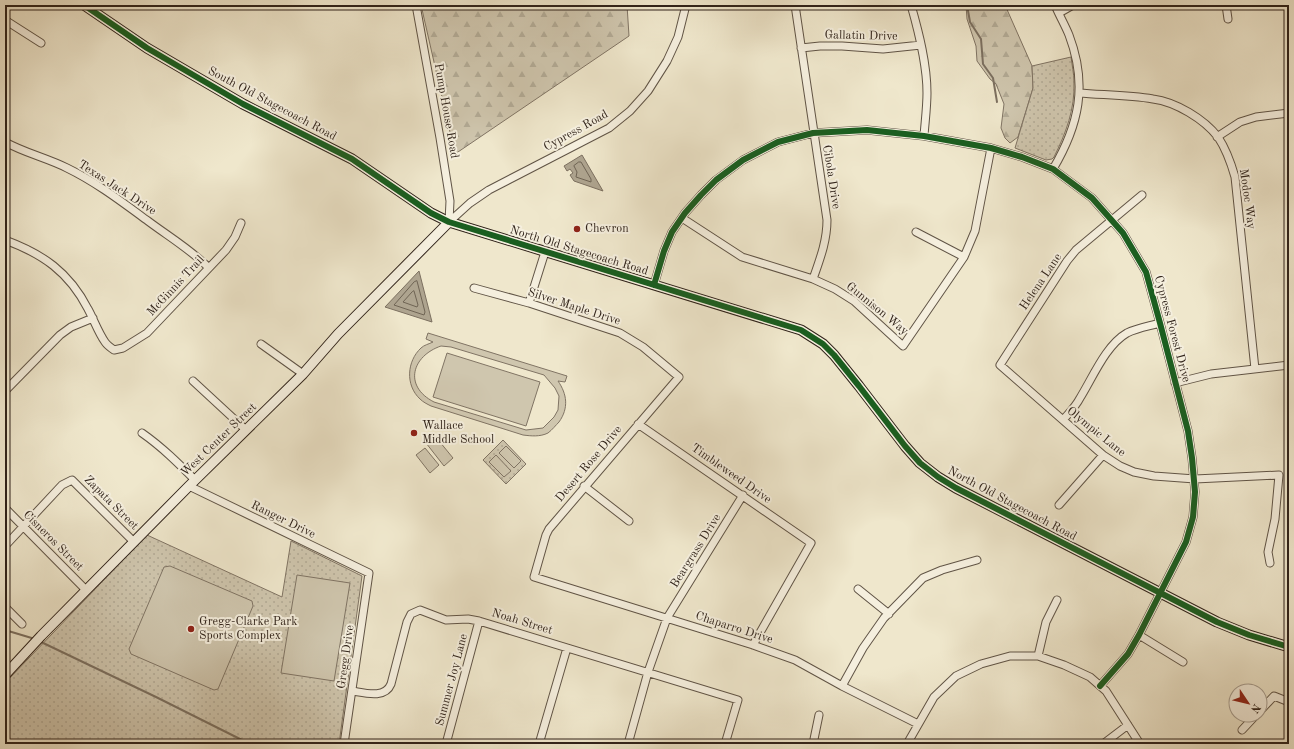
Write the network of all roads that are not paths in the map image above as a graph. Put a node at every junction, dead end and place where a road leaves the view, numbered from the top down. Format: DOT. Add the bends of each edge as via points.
graph roads {
  1 [pos="84,5"];
  2 [pos="416,5"];
  3 [pos="686,5"];
  4 [pos="795,5"];
  5 [pos="911,5"];
  6 [pos="1055,5"];
  7 [pos="1074,5"];
  8 [pos="1226,5"];
  9 [pos="1059,13"];
  10 [pos="1228,19"];
  11 [pos="5,20"];
  12 [pos="41,43"];
  13 [pos="921,46"];
  14 [pos="801,48"];
  15 [pos="1079,93"];
  16 [pos="1289,113"];
  17 [pos="813,133"];
  18 [pos="924,136"];
  19 [pos="1218,137"];
  20 [pos="5,142"];
  21 [pos="990,148"];
  22 [pos="1053,169"];
  23 [pos="1142,194"];
  24 [pos="682,218"];
  25 [pos="1112,220"];
  26 [pos="449,222"];
  27 [pos="241,223"];
  28 [pos="916,232"];
  29 [pos="5,240"];
  30 [pos="545,252"];
  31 [pos="964,257"];
  32 [pos="208,267"];
  33 [pos="813,279"];
  34 [pos="654,285"];
  35 [pos="474,288"];
  36 [pos="529,303"];
  37 [pos="93,318"];
  38 [pos="1160,323"];
  39 [pos="261,344"];
  40 [pos="1000,365"];
  41 [pos="1289,365"];
  42 [pos="1255,369"];
  43 [pos="303,374"];
  44 [pos="679,377"];
  45 [pos="193,381"];
  46 [pos="1175,383"];
  47 [pos="5,391"];
  48 [pos="1063,420"];
  49 [pos="638,424"];
  50 [pos="246,430"];
  51 [pos="142,433"];
  52 [pos="1103,455"];
  53 [pos="1195,478"];
  54 [pos="192,483"];
  55 [pos="584,486"];
  56 [pos="743,495"];
  57 [pos="1059,506"];
  58 [pos="5,508"];
  59 [pos="629,521"];
  60 [pos="23,527"];
  61 [pos="134,542"];
  62 [pos="5,546"];
  63 [pos="976,560"];
  64 [pos="1270,563"];
  65 [pos="369,573"];
  66 [pos="534,577"];
  67 [pos="858,589"];
  68 [pos="86,590"];
  69 [pos="1160,594"];
  70 [pos="1057,600"];
  71 [pos="5,607"];
  72 [pos="888,614"];
  73 [pos="667,618"];
  74 [pos="479,621"];
  75 [pos="22,624"];
  76 [pos="1138,635"];
  77 [pos="753,645"];
  78 [pos="1289,647"];
  79 [pos="567,648"];
  80 [pos="1038,656"];
  81 [pos="1182,662"];
  82 [pos="648,672"];
  83 [pos="5,675"];
  84 [pos="842,686"];
  85 [pos="1100,686"];
  86 [pos="352,691"];
  87 [pos="1268,702"];
  88 [pos="1289,702"];
  89 [pos="818,715"];
  90 [pos="1249,723"];
  91 [pos="918,724"];
  92 [pos="1128,725"];
  93 [pos="1242,730"];
  94 [pos="344,744"];
  95 [pos="446,744"];
  96 [pos="540,744"];
  97 [pos="628,744"];
  98 [pos="726,744"];
  99 [pos="813,744"];
  100 [pos="907,744"];
  101 [pos="1103,744"];
  102 [pos="1140,744"];
  1 -- 26 [label="street, South Old Stagecoach Road" via="147,48 243,104 352,159 431,213"];
  2 -- 26 [label="street, Pump House Road" via="450,201"];
  3 -- 26 [label="street, Cypress Road" via="678,37 667,62 648,91 630,111 609,128 488,190"];
  4 -- 14 [label="street, Cibola Drive"];
  5 -- 13 [label="street"];
  6 -- 9 [label="street"];
  7 -- 9 [label="street"];
  8 -- 10 [label="street"];
  9 -- 15 [label="street" via="1076,54"];
  11 -- 12 [label="street"];
  13 -- 14 [label="street, Gallatin Drive" via="883,49 842,46"];
  13 -- 18 [label="street" via="927,93"];
  14 -- 17 [label="street, Cibola Drive"];
  15 -- 19 [label="street, Modoc Way" via="1154,99 1170,103 1186,110"];
  15 -- 22 [label="street" via="1072,131"];
  16 -- 19 [label="street" via="1256,117 1240,122"];
  17 -- 18 [label="street, Cypress Forest Drive" via="867,130"];
  17 -- 24 [label="street, Cypress Forest Drive" via="778,142 743,160 716,180"];
  17 -- 33 [label="street, Cibola Drive" via="827,234"];
  18 -- 21 [label="street, Cypress Forest Drive"];
  19 -- 42 [label="street, Modoc Way" via="1235,177"];
  20 -- 32 [label="street, Texas Jack Drive" via="66,167 85,178 191,252"];
  21 -- 22 [label="street, Cypress Forest Drive"];
  21 -- 31 [label="street, Gunnison Way" via="974,231"];
  22 -- 25 [label="street, Cypress Forest Drive" via="1092,198"];
  23 -- 25 [label="street, Helena Lane"];
  24 -- 33 [label="street, Gunnison Way" via="742,257"];
  24 -- 34 [label="street, Cypress Forest Drive" via="672,232 664,251"];
  25 -- 38 [label="street, Cypress Forest Drive" via="1123,233 1146,272"];
  25 -- 40 [label="street, Helena Lane" via="1076,250"];
  26 -- 30 [label="street, North Old Stagecoach Road"];
  26 -- 43 [label="street, West Center Street" via="338,334"];
  27 -- 32 [label="street, McGinnis Trail" via="235,238 226,250"];
  28 -- 31 [label="street"];
  29 -- 37 [label="street" via="22,246 60,270 78,290"];
  30 -- 34 [label="street, North Old Stagecoach Road"];
  30 -- 36 [label="street"];
  31 -- 33 [label="street, Gunnison Way" via="903,346 854,301"];
  32 -- 37 [label="street, McGinnis Trail" via="147,332 123,348 114,350 106,344"];
  34 -- 69 [label="street, North Old Stagecoach Road" via="792,327 813,337 834,355 920,463 938,477"];
  35 -- 36 [label="street, Silver Maple Drive"];
  36 -- 44 [label="street, Silver Maple Drive" via="620,333 643,347"];
  37 -- 47 [label="street" via="71,327 60,335"];
  38 -- 46 [label="street, Cypress Forest Drive"];
  38 -- 48 [label="street" via="1127,333 1116,342 1080,400"];
  39 -- 43 [label="street"];
  40 -- 48 [label="street, Olympic Lane"];
  41 -- 42 [label="street"];
  42 -- 46 [label="street" via="1211,374"];
  43 -- 50 [label="street, West Center Street"];
  44 -- 49 [label="street, Desert Rose Drive"];
  45 -- 50 [label="street"];
  46 -- 53 [label="street, Cypress Forest Drive" via="1188,431"];
  48 -- 52 [label="street, Olympic Lane"];
  49 -- 55 [label="street, Desert Rose Drive"];
  49 -- 56 [label="street, Timbleweed Drive"];
  50 -- 54 [label="street, West Center Street"];
  51 -- 54 [label="street" via="171,456"];
  52 -- 53 [label="street, Olympic Lane" via="1134,472 1154,476"];
  52 -- 57 [label="street"];
  53 -- 64 [label="street, Olympic Lane" via="1279,475 1275,519 1268,552"];
  53 -- 69 [label="street, Cypress Forest Drive" via="1193,516 1186,542"];
  54 -- 61 [label="street, West Center Street"];
  54 -- 65 [label="street, Ranger Drive"];
  55 -- 59 [label="street"];
  55 -- 66 [label="street, Desert Rose Drive" via="549,529"];
  56 -- 73 [label="street, Beargrass Drive"];
  56 -- 77 [label="street, Timbleweed Drive" via="811,544"];
  58 -- 60 [label="street, Cisneros Street"];
  60 -- 61 [label="street, Zapata Street" via="62,485 72,480"];
  60 -- 62 [label="street"];
  60 -- 68 [label="street, Cisneros Street"];
  61 -- 68 [label="street, West Center Street"];
  63 -- 72 [label="street" via="923,578"];
  65 -- 86 [label="street, Gregg Drive"];
  66 -- 73 [label="street, Chaparro Drive"];
  67 -- 72 [label="street"];
  68 -- 83 [label="street, West Center Street"];
  69 -- 76 [label="street, Cypress Forest Drive"];
  69 -- 78 [label="street, North Old Stagecoach Road" via="1217,622"];
  70 -- 80 [label="street" via="1046,622"];
  71 -- 75 [label="street"];
  72 -- 84 [label="street" via="863,648"];
  73 -- 77 [label="street, Chaparro Drive"];
  73 -- 82 [label="street, Beargrass Drive"];
  74 -- 79 [label="street, Noah Street"];
  74 -- 86 [label="street, Noah Street" via="446,620 417,610 411,614 407,622 391,684 387,690 380,694"];
  74 -- 95 [label="street, Summer Joy Lane"];
  76 -- 81 [label="street"];
  76 -- 85 [label="street, Cypress Forest Drive" via="1128,654"];
  77 -- 84 [label="street, Chaparro Drive" via="795,660"];
  79 -- 82 [label="street, Noah Street"];
  79 -- 96 [label="street"];
  80 -- 85 [label="street" via="1090,677"];
  80 -- 91 [label="street" via="1010,656 982,664 956,676 934,697"];
  82 -- 97 [label="street"];
  82 -- 98 [label="street, Noah Street" via="738,700"];
  84 -- 91 [label="street, Chaparro Drive"];
  85 -- 92 [label="street"];
  86 -- 94 [label="street, Gregg Drive"];
  87 -- 88 [label="street" via="1274,696"];
  89 -- 99 [label="street"];
  90 -- 93 [label="street"];
  91 -- 100 [label="street"];
  92 -- 101 [label="street"];
  92 -- 102 [label="street"];
}
